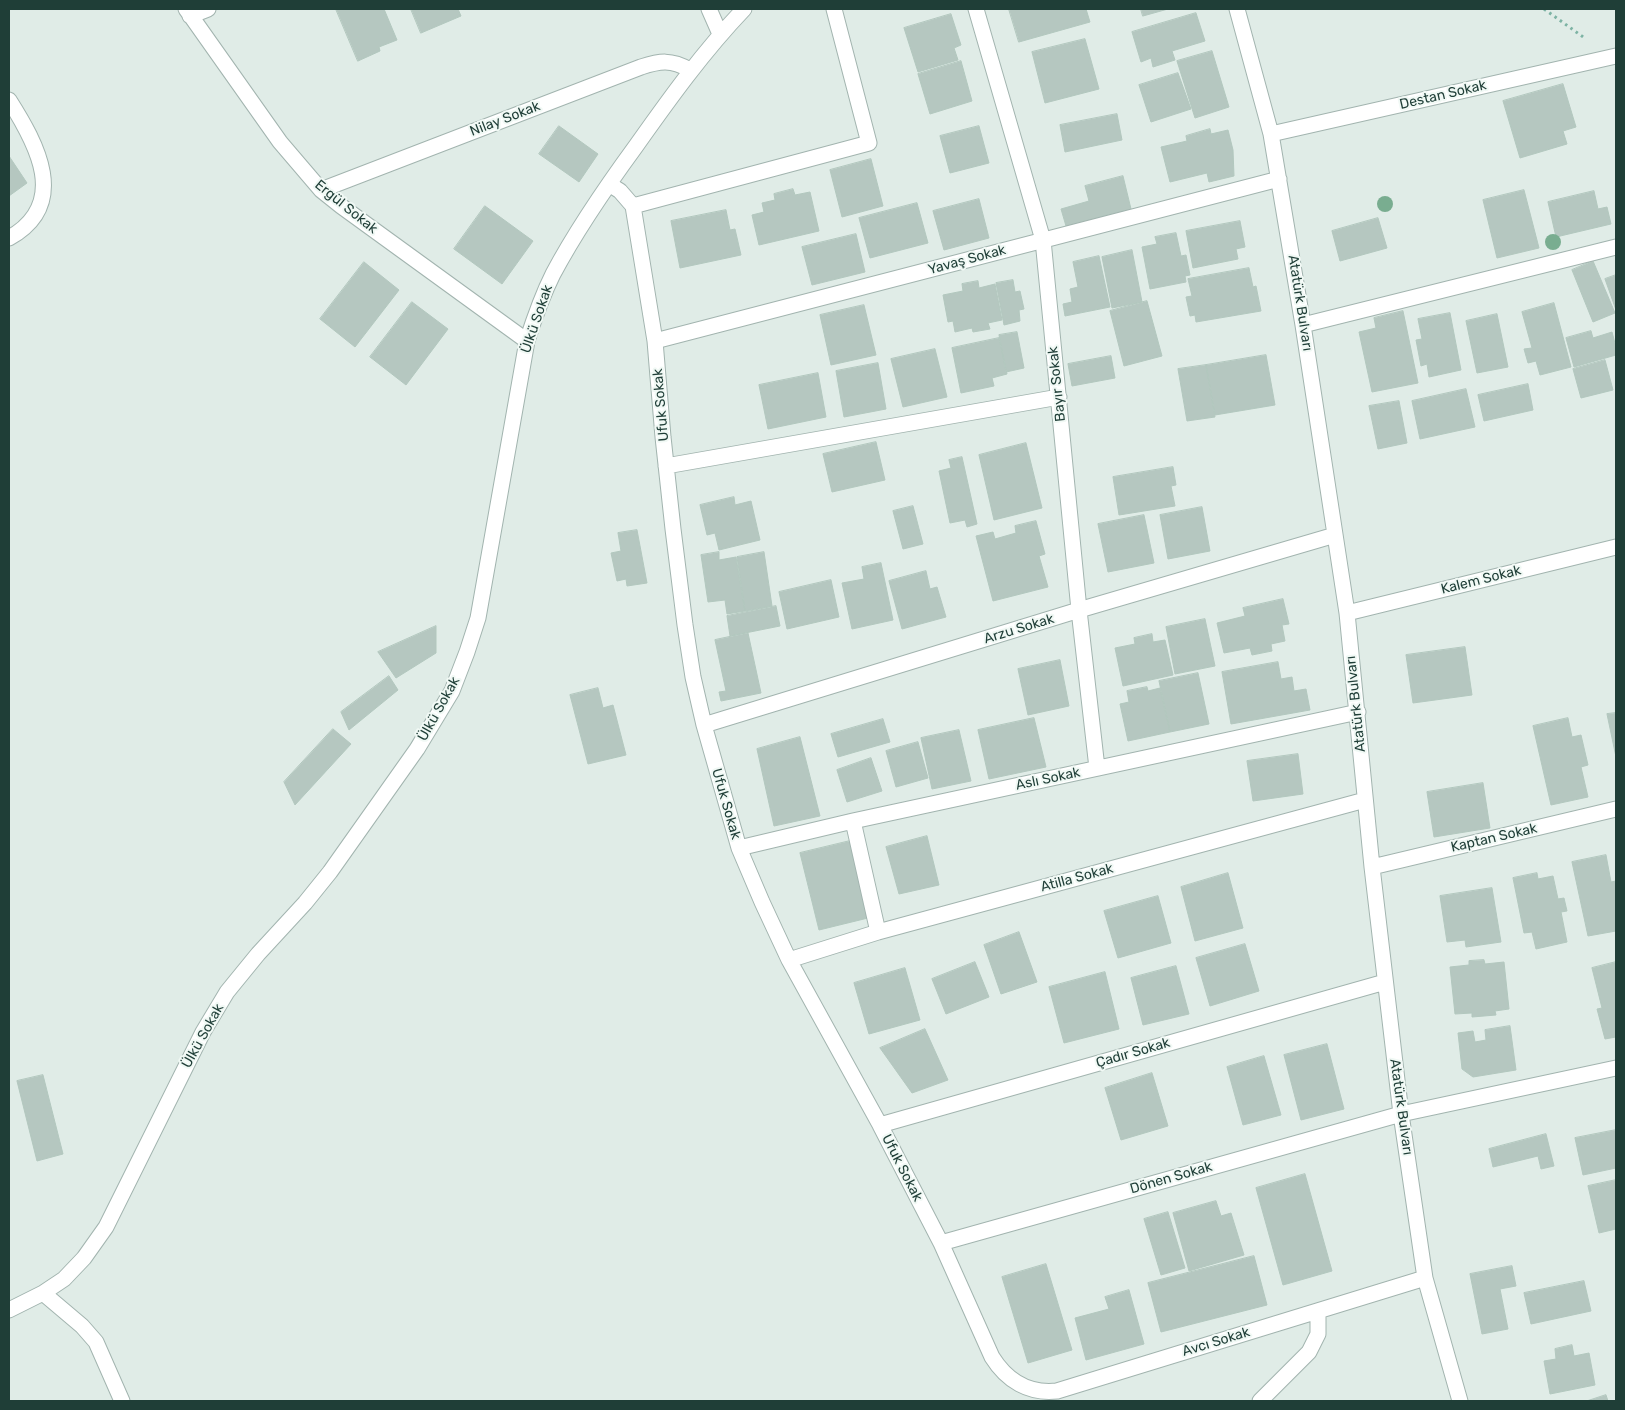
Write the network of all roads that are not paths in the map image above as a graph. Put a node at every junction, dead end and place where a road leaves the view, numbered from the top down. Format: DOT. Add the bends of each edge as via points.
graph roads {
  1 [pos="208,9"];
  2 [pos="709,9"];
  3 [pos="744,9"];
  4 [pos="834,9"];
  5 [pos="976,9"];
  6 [pos="1237,9"];
  7 [pos="188,12"];
  8 [pos="720,34"];
  9 [pos="1614,57"];
  10 [pos="690,70"];
  11 [pos="9,100"];
  12 [pos="1271,134"];
  13 [pos="1279,178"];
  14 [pos="609,184"];
  15 [pos="322,190"];
  16 [pos="633,206"];
  17 [pos="9,238"];
  18 [pos="1043,240"];
  19 [pos="1616,247"];
  20 [pos="1304,325"];
  21 [pos="655,341"];
  22 [pos="527,342"];
  23 [pos="1059,397"];
  24 [pos="666,466"];
  25 [pos="1335,535"];
  26 [pos="1616,547"];
  27 [pos="1080,610"];
  28 [pos="1347,613"];
  29 [pos="1358,712"];
  30 [pos="704,725"];
  31 [pos="1097,768"];
  32 [pos="1366,800"];
  33 [pos="1616,809"];
  34 [pos="853,821"];
  35 [pos="739,848"];
  36 [pos="1372,867"];
  37 [pos="878,932"];
  38 [pos="790,960"];
  39 [pos="1385,982"];
  40 [pos="1616,1068"];
  41 [pos="1401,1114"];
  42 [pos="880,1125"];
  43 [pos="941,1243"];
  44 [pos="1425,1278"];
  45 [pos="44,1293"];
  46 [pos="9,1310"];
  47 [pos="1318,1311"];
  48 [pos="1007,1377"];
  49 [pos="122,1401"];
  50 [pos="1260,1401"];
  51 [pos="1460,1401"];
  1 -- 7 [label="street"];
  2 -- 8 [label="street"];
  3 -- 8 [label="street, Ülkü Sokak"];
  4 -- 16 [label="street" via="869,143"];
  5 -- 18 [label="street, Bayır Sokak"];
  6 -- 12 [label="street, Atatürk Bulvarı"];
  7 -- 15 [label="street, Ergül Sokak" via="280,142"];
  8 -- 10 [label="street, Ülkü Sokak"];
  9 -- 12 [label="street, Destan Sokak"];
  10 -- 14 [label="street, Ülkü Sokak"];
  10 -- 15 [label="street, Nilay Sokak" via="669,62 641,67"];
  11 -- 17 [label="street" via="30,135 44,175 38,208 22,230"];
  12 -- 13 [label="street, Atatürk Bulvarı"];
  13 -- 18 [label="street, Yavaş Sokak"];
  13 -- 20 [label="street, Atatürk Bulvarı"];
  14 -- 16 [label="street"];
  14 -- 22 [label="street, Ülkü Sokak" via="553,274"];
  15 -- 22 [label="street, Ergül Sokak"];
  16 -- 21 [label="street, Ufuk Sokak"];
  18 -- 21 [label="street, Yavaş Sokak"];
  18 -- 23 [label="street, Bayır Sokak"];
  19 -- 20 [label="street"];
  20 -- 25 [label="street, Atatürk Bulvarı"];
  21 -- 24 [label="street, Ufuk Sokak"];
  22 -- 45 [label="street, Ülkü Sokak" via="478,618 452,691 417,749 350,846 227,992 203,1032 106,1227 84,1258 64,1279"];
  23 -- 24 [label="street"];
  23 -- 27 [label="street, Bayır Sokak"];
  24 -- 30 [label="street, Ufuk Sokak" via="685,625"];
  25 -- 27 [label="street, Arzu Sokak"];
  25 -- 28 [label="street, Atatürk Bulvarı"];
  26 -- 28 [label="street, Kalem Sokak"];
  27 -- 30 [label="street, Arzu Sokak"];
  27 -- 31 [label="street, Bayır Sokak"];
  28 -- 29 [label="street, Atatürk Bulvarı"];
  29 -- 31 [label="street, Aslı Sokak"];
  29 -- 32 [label="street, Atatürk Bulvarı"];
  30 -- 35 [label="street, Ufuk Sokak"];
  31 -- 34 [label="street, Aslı Sokak"];
  32 -- 36 [label="street, Atatürk Bulvarı"];
  32 -- 37 [label="street, Atilla Sokak"];
  33 -- 36 [label="street, Kaptan Sokak"];
  34 -- 35 [label="street, Aslı Sokak"];
  34 -- 37 [label="street"];
  35 -- 38 [label="street, Ufuk Sokak"];
  36 -- 39 [label="street, Atatürk Bulvarı"];
  37 -- 38 [label="street, Atilla Sokak"];
  38 -- 42 [label="street, Ufuk Sokak"];
  39 -- 41 [label="street, Atatürk Bulvarı"];
  39 -- 42 [label="street, Çadır Sokak"];
  40 -- 41 [label="street, Dönen Sokak"];
  41 -- 43 [label="street, Dönen Sokak"];
  41 -- 44 [label="street, Atatürk Bulvarı"];
  42 -- 43 [label="street, Ufuk Sokak"];
  43 -- 48 [label="street, Ufuk Sokak" via="992,1357"];
  44 -- 47 [label="street, Avcı Sokak"];
  44 -- 51 [label="street, Atatürk Bulvarı"];
  45 -- 46 [label="street, Ülkü Sokak"];
  45 -- 49 [label="street" via="96,1342"];
  47 -- 48 [label="street, Avcı Sokak" via="1057,1391 1029,1389"];
  47 -- 50 [label="street" via="1318,1334 1309,1352"];
}
